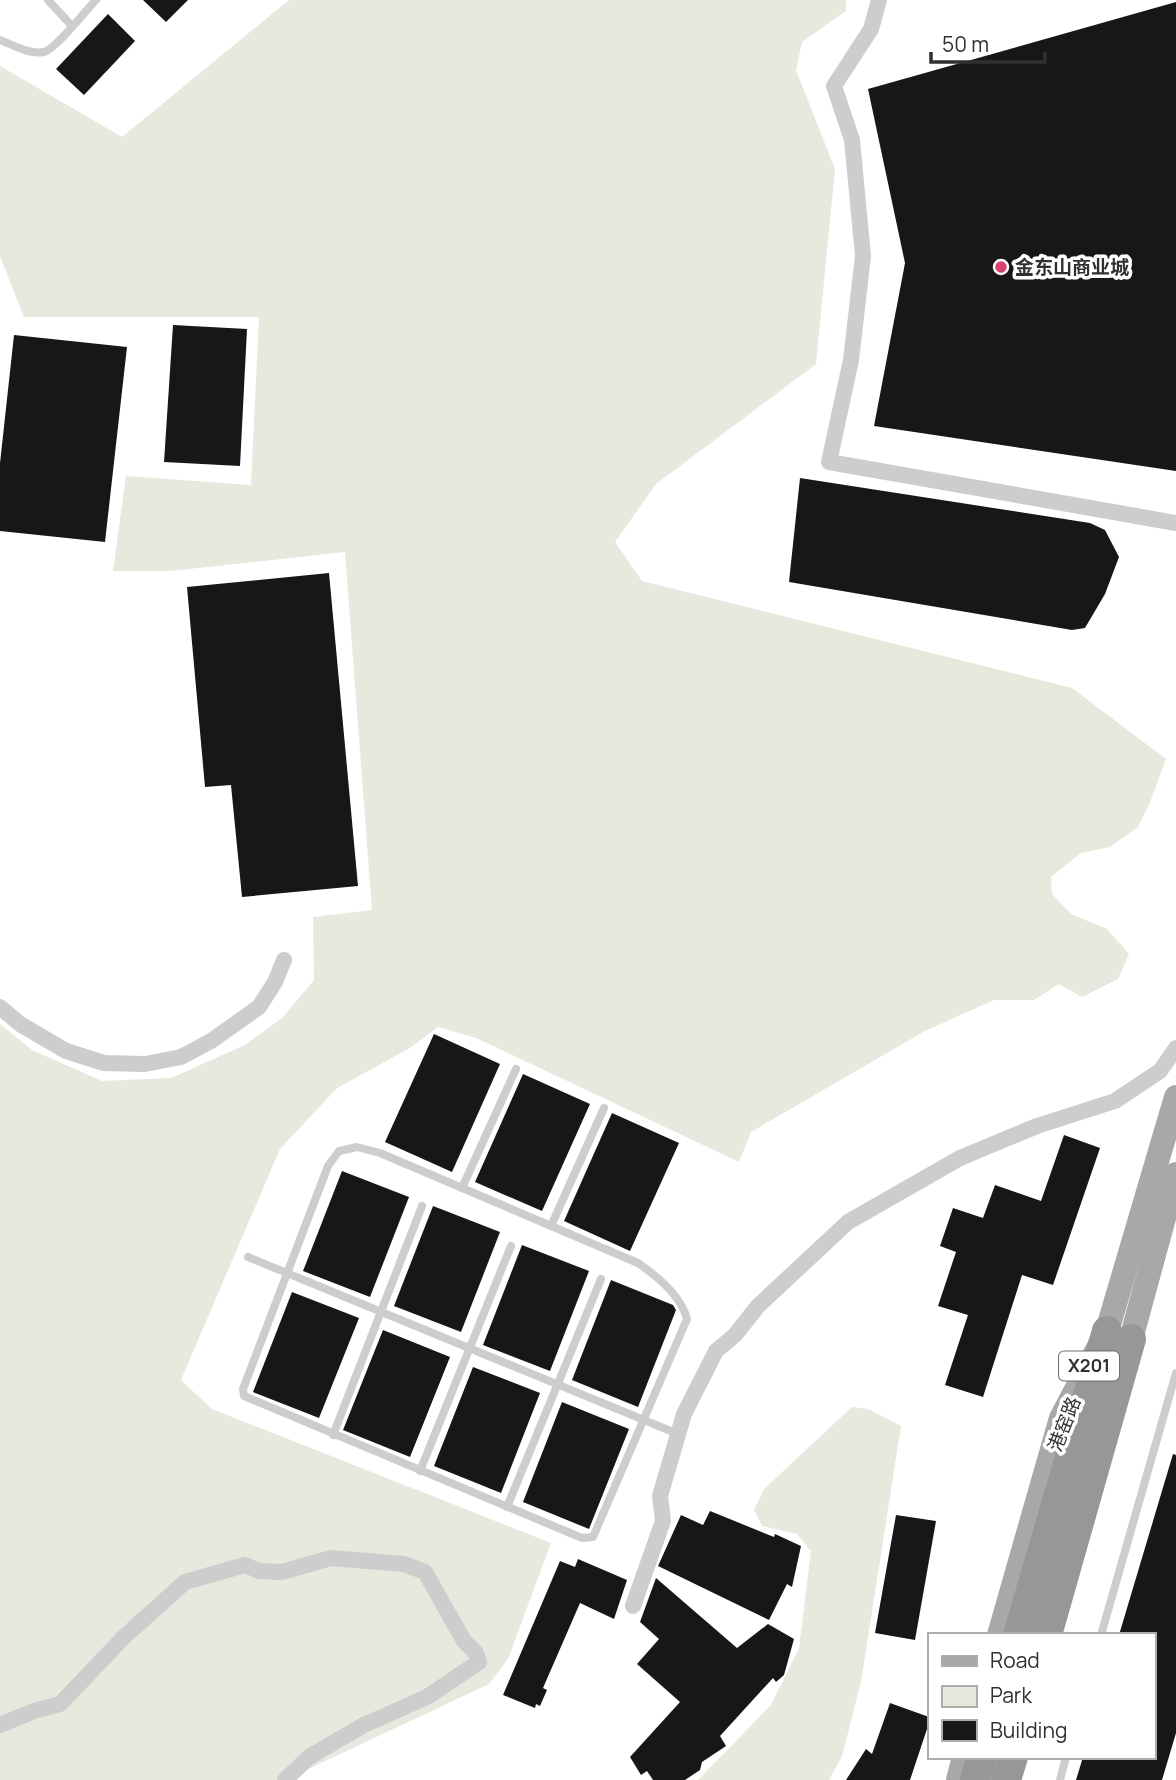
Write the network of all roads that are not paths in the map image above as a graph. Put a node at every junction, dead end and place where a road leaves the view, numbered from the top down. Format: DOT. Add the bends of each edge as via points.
graph roads {
  1 [pos="48,0"];
  2 [pos="96,0"];
  3 [pos="879,0"];
  4 [pos="71,25"];
  5 [pos="0,40"];
  6 [pos="1176,523"];
  7 [pos="284,960"];
  8 [pos="0,1007"];
  9 [pos="1176,1048"];
  10 [pos="516,1069"];
  11 [pos="1176,1097"];
  12 [pos="604,1108"];
  13 [pos="1176,1174"];
  14 [pos="462,1188"];
  15 [pos="422,1206"];
  16 [pos="551,1226"];
  17 [pos="511,1246"];
  18 [pos="248,1257"];
  19 [pos="287,1273"];
  20 [pos="601,1279"];
  21 [pos="381,1312"];
  22 [pos="1119,1335"];
  23 [pos="470,1348"];
  24 [pos="1176,1373"];
  25 [pos="557,1384"];
  26 [pos="644,1420"];
  27 [pos="678,1434"];
  28 [pos="333,1435"];
  29 [pos="420,1471"];
  30 [pos="507,1507"];
  31 [pos="633,1606"];
  32 [pos="1000,1633"];
  33 [pos="1019,1633"];
  34 [pos="1047,1633"];
  35 [pos="1060,1633"];
  36 [pos="1102,1633"];
  37 [pos="0,1725"];
  38 [pos="963,1759"];
  39 [pos="981,1759"];
  40 [pos="1012,1759"];
  41 [pos="1023,1759"];
  42 [pos="1065,1759"];
  43 [pos="285,1780"];
  44 [pos="958,1780"];
  45 [pos="975,1780"];
  46 [pos="1006,1780"];
  47 [pos="1017,1780"];
  48 [pos="1059,1780"];
  1 -- 4 [label="lane"];
  2 -- 4 [label="lane"];
  3 -- 6 [label="street" via="871,29 834,86 852,140 863,256 851,360 829,462"];
  4 -- 5 [label="lane" via="55,46 43,52 26,51"];
  7 -- 8 [label="street" via="259,1007 181,1057 145,1064 104,1063 66,1051"];
  9 -- 27 [label="street" via="1160,1071 1115,1101 960,1158 848,1222 716,1352"];
  10 -- 14 [label="lane"];
  11 -- 22 [label="main road, 港窑路 / X201"];
  12 -- 16 [label="lane"];
  13 -- 22 [label="main road, 港窑路 / X201"];
  14 -- 16 [label="lane"];
  14 -- 19 [label="lane" via="380,1153 357,1147 339,1151 328,1166"];
  15 -- 21 [label="lane"];
  16 -- 26 [label="lane" via="638,1263 684,1306 687,1319"];
  17 -- 23 [label="lane"];
  18 -- 19 [label="lane"];
  19 -- 21 [label="lane"];
  19 -- 28 [label="lane" via="244,1396"];
  20 -- 25 [label="lane"];
  21 -- 23 [label="lane"];
  21 -- 28 [label="lane"];
  22 -- 32 [label="main road, 港窑路 / X201" via="1062,1418"];
  22 -- 33 [label="highway"];
  22 -- 34 [label="highway"];
  22 -- 35 [label="main road, 港窑路 / X201" via="1115,1440"];
  23 -- 25 [label="lane"];
  23 -- 29 [label="lane"];
  24 -- 36 [label="lane"];
  25 -- 26 [label="lane"];
  25 -- 30 [label="lane"];
  26 -- 27 [label="lane"];
  26 -- 30 [label="lane" via="593,1537 582,1538"];
  27 -- 31 [label="street" via="660,1496 663,1521"];
  28 -- 29 [label="lane"];
  29 -- 30 [label="lane"];
  37 -- 43 [label="street" via="60,1704 125,1636 186,1582 245,1565 282,1572 331,1558 404,1564 425,1572 479,1662 427,1697 309,1756"];
  38 -- 44 [label="main road"];
  39 -- 45 [label="highway"];
  40 -- 46 [label="highway"];
  41 -- 47 [label="main road"];
  42 -- 48 [label="lane"];
}
